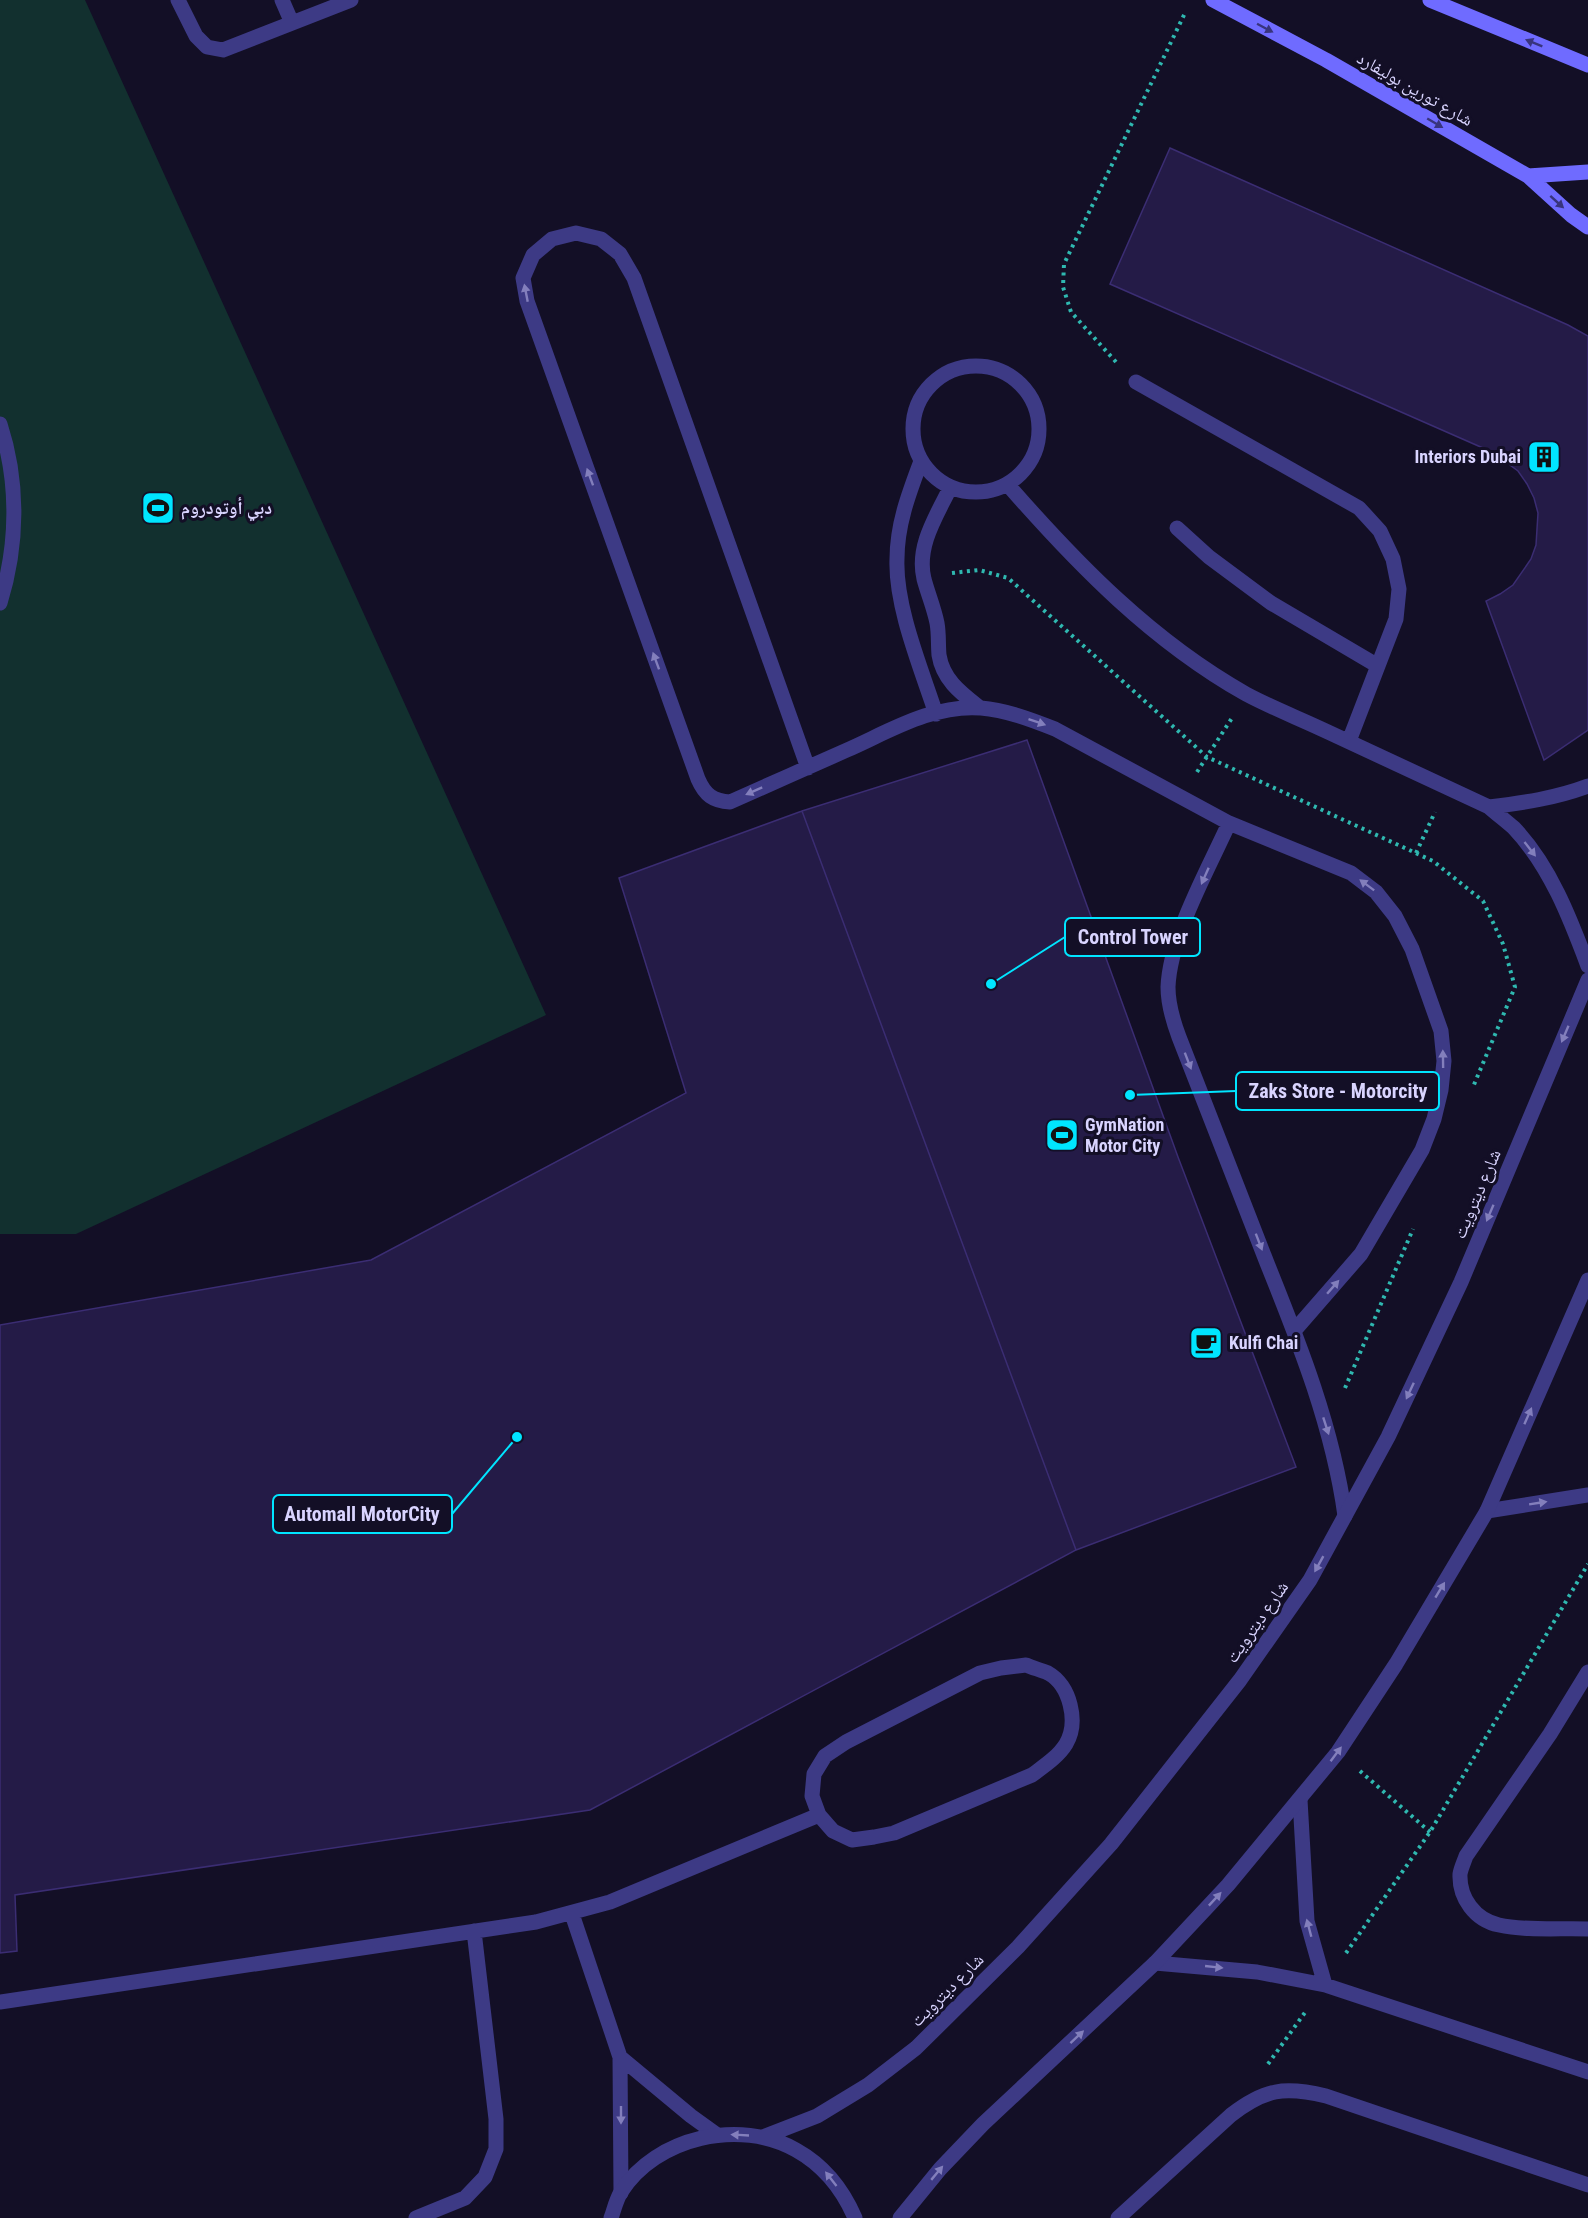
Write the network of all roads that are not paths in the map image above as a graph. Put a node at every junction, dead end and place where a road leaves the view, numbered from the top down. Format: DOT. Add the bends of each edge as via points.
graph roads {
  1 [pos="178,0"];
  2 [pos="282,0"];
  3 [pos="351,0"];
  4 [pos="1213,0"];
  5 [pos="1430,0"];
  6 [pos="292,23"];
  7 [pos="1588,65"];
  8 [pos="1588,172"];
  9 [pos="1528,176"];
  10 [pos="1588,227"];
  11 [pos="1136,382"];
  12 [pos="0,424"];
  13 [pos="921,461"];
  14 [pos="1008,485"];
  15 [pos="950,488"];
  16 [pos="1177,528"];
  17 [pos="0,603"];
  18 [pos="1378,666"];
  19 [pos="980,708"];
  20 [pos="936,714"];
  21 [pos="1349,741"];
  22 [pos="807,768"];
  23 [pos="1588,786"];
  24 [pos="1489,807"];
  25 [pos="1229,823"];
  26 [pos="1588,966"];
  27 [pos="1588,980"];
  28 [pos="1588,1280"];
  29 [pos="1294,1331"];
  30 [pos="1588,1495"];
  31 [pos="1487,1511"];
  32 [pos="1345,1516"];
  33 [pos="1588,1672"];
  34 [pos="1300,1800"];
  35 [pos="819,1815"];
  36 [pos="572,1914"];
  37 [pos="1588,1929"];
  38 [pos="474,1931"];
  39 [pos="1155,1963"];
  40 [pos="1325,1985"];
  41 [pos="0,2002"];
  42 [pos="620,2057"];
  43 [pos="1588,2072"];
  44 [pos="716,2134"];
  45 [pos="763,2137"];
  46 [pos="1588,2185"];
  47 [pos="621,2193"];
  48 [pos="416,2218"];
  49 [pos="611,2218"];
  50 [pos="855,2218"];
  51 [pos="900,2218"];
  52 [pos="1118,2218"];
  1 -- 6 [label="street" via="196,36 207,47 223,50"];
  2 -- 6 [label="street"];
  3 -- 6 [label="street"];
  4 -- 9 [label="main road, شارع تورين بوليفارد, one-way"];
  7 -- 5 [label="main road, one-way"];
  8 -- 9 [label="main road"];
  9 -- 10 [label="main road, شارع تورين بوليفارد, one-way"];
  11 -- 18 [label="street" via="1359,508 1380,531 1393,559 1399,589 1396,619"];
  12 -- 17 [label="street" via="8,447 14,493 14,540"];
  13 -- 14 [label="street" via="912,435 915,408 929,384 951,369 978,365 1004,372 1026,389 1038,413 1038,441 1028,466"];
  13 -- 15 [label="street" via="933,477"];
  13 -- 20 [label="street" via="907,499 896,560 899,591"];
  14 -- 15 [label="street" via="969,493"];
  14 -- 21 [label="street" via="1050,534 1143,623 1246,694"];
  15 -- 19 [label="street" via="926,540 924,577 937,623 942,668 949,681"];
  16 -- 18 [label="street" via="1271,603"];
  18 -- 21 [label="street"];
  19 -- 20 [label="street"];
  19 -- 25 [label="street, one-way" via="1055,729"];
  20 -- 22 [label="street" via="903,724"];
  21 -- 24 [label="street"];
  22 -- 22 [label="street, one-way" via="730,802 710,797 702,789 527,302 523,278 533,255 552,239 576,233 601,239 620,254 634,278"];
  23 -- 24 [label="street" via="1530,802"];
  24 -- 26 [label="street, one-way" via="1514,829 1537,858 1568,914"];
  25 -- 29 [label="street, one-way" via="1175,949 1170,965 1170,1006"];
  29 -- 25 [label="street, one-way" via="1361,1254 1422,1150 1441,1090 1441,1031 1412,949 1395,916 1376,892 1351,873"];
  27 -- 32 [label="street, شارع ديترويت, one-way" via="1461,1282 1388,1437"];
  31 -- 28 [label="street, one-way"];
  29 -- 32 [label="street, one-way" via="1328,1430"];
  31 -- 30 [label="street, one-way"];
  34 -- 31 [label="street, one-way" via="1338,1752 1396,1664"];
  32 -- 45 [label="street, شارع ديترويت, one-way" via="1310,1580 1240,1680 1111,1844 1018,1947 916,2048 868,2085 817,2116"];
  33 -- 37 [label="street" via="1466,1856 1460,1873 1465,1898 1481,1918 1506,1926"];
  39 -- 34 [label="street, one-way"];
  40 -- 34 [label="street, one-way" via="1307,1921"];
  35 -- 35 [label="street" via="833,1831 852,1840 874,1837 894,1833 1032,1775 1067,1743 1073,1718 1067,1693 1050,1674 1026,1665 980,1673 825,1756 814,1774 812,1796"];
  35 -- 36 [label="street"];
  36 -- 38 [label="street"];
  36 -- 42 [label="street"];
  38 -- 41 [label="street"];
  38 -- 48 [label="street" via="496,2119 496,2149 485,2177 465,2198"];
  39 -- 40 [label="street, one-way" via="1257,1972"];
  51 -- 39 [label="street, one-way" via="983,2124"];
  40 -- 43 [label="street"];
  42 -- 44 [label="street"];
  42 -- 47 [label="street, one-way"];
  45 -- 44 [label="street, one-way"];
  44 -- 47 [label="street" via="679,2144 646,2164"];
  50 -- 45 [label="street, one-way" via="847,2199 825,2171 796,2150"];
  46 -- 52 [label="street" via="1326,2096 1301,2090 1275,2091 1251,2100 1231,2115"];
  47 -- 49 [label="street"];
}
